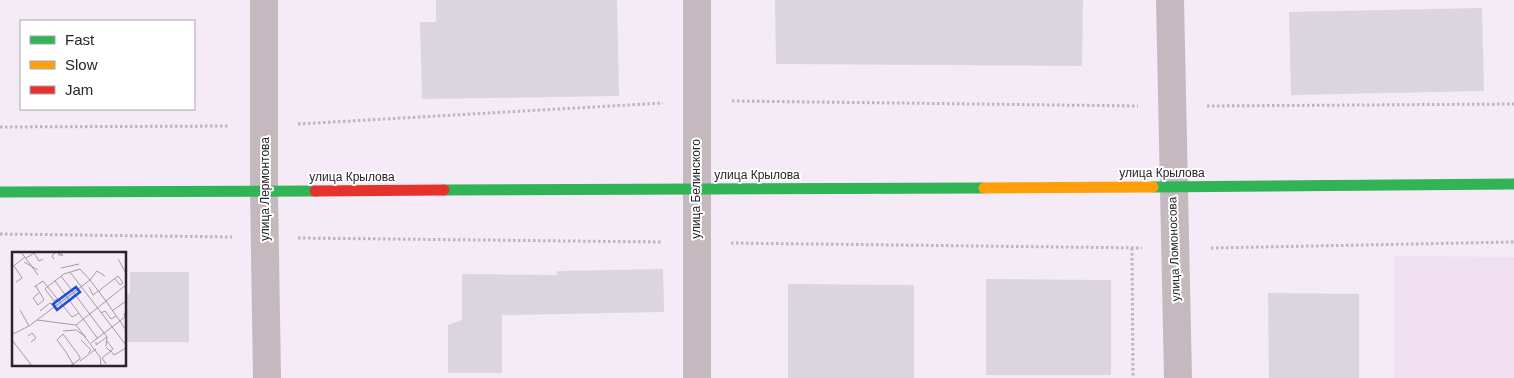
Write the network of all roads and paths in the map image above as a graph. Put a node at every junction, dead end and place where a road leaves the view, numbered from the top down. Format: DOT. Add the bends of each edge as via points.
graph roads {
  1 [pos="264,0"];
  2 [pos="698,0"];
  3 [pos="1170,0"];
  4 [pos="697,101"];
  5 [pos="1514,104"];
  6 [pos="1172,106"];
  7 [pos="265,126"];
  8 [pos="0,127"];
  9 [pos="1514,184"];
  10 [pos="1173,187"];
  11 [pos="696,189"];
  12 [pos="264,191"];
  13 [pos="0,192"];
  14 [pos="0,234"];
  15 [pos="265,237"];
  16 [pos="696,242"];
  17 [pos="1514,242"];
  18 [pos="1132,248"];
  19 [pos="1174,249"];
  20 [pos="267,378"];
  21 [pos="697,378"];
  22 [pos="1133,378"];
  23 [pos="1178,378"];
  1 -- 7 [label="street, улица Лермонтова"];
  2 -- 4 [label="street, улица Белинского"];
  3 -- 6 [label="street, улица Ломоносова"];
  4 -- 6 [label="path"];
  4 -- 7 [label="path"];
  4 -- 11 [label="street, улица Белинского"];
  5 -- 6 [label="path"];
  6 -- 10 [label="street, улица Ломоносова"];
  7 -- 8 [label="path"];
  7 -- 12 [label="street, улица Лермонтова"];
  9 -- 10 [label="main road, улица Крылова"];
  10 -- 11 [label="main road, улица Крылова"];
  10 -- 19 [label="street, улица Ломоносова"];
  11 -- 12 [label="main road, улица Крылова"];
  11 -- 16 [label="street, улица Белинского"];
  12 -- 13 [label="main road, улица Крылова"];
  12 -- 15 [label="street, улица Лермонтова"];
  14 -- 15 [label="path"];
  15 -- 16 [label="path"];
  15 -- 20 [label="street, улица Лермонтова"];
  16 -- 18 [label="path"];
  16 -- 21 [label="street, улица Белинского"];
  17 -- 19 [label="path"];
  18 -- 19 [label="path"];
  18 -- 22 [label="path"];
  19 -- 23 [label="street, улица Ломоносова"];
}
